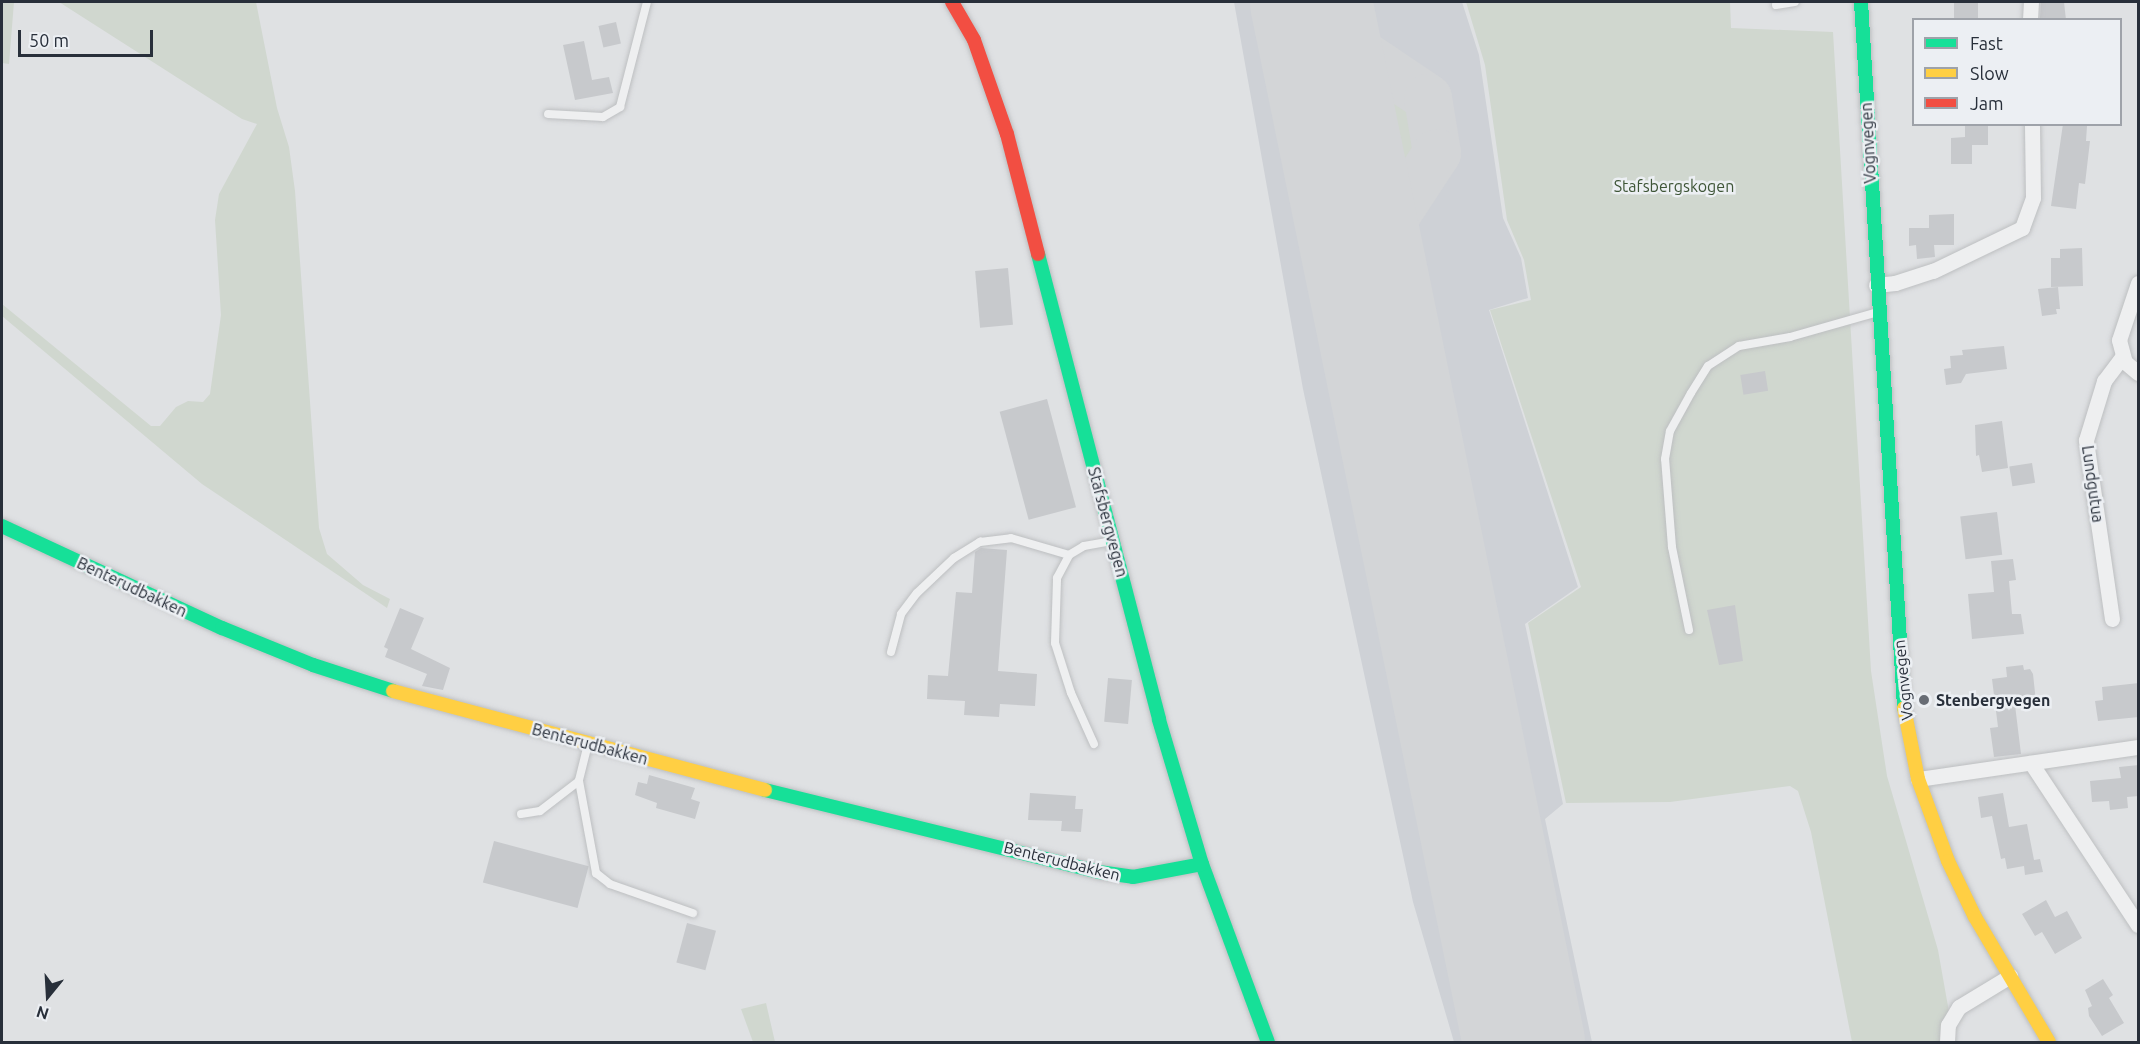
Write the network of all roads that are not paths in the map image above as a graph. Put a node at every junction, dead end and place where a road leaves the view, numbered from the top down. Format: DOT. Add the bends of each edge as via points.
graph roads {
  1 [pos="647,2"];
  2 [pos="951,2"];
  3 [pos="1795,2"];
  4 [pos="1861,2"];
  5 [pos="2031,2"];
  6 [pos="1776,5"];
  7 [pos="2030,18"];
  8 [pos="548,114"];
  9 [pos="2032,126"];
  10 [pos="2139,283"];
  11 [pos="1876,285"];
  12 [pos="1878,311"];
  13 [pos="2122,357"];
  14 [pos="2139,374"];
  15 [pos="2,526"];
  16 [pos="1113,540"];
  17 [pos="1069,555"];
  18 [pos="2112,619"];
  19 [pos="1689,630"];
  20 [pos="891,652"];
  21 [pos="589,743"];
  22 [pos="1094,744"];
  23 [pos="2139,747"];
  24 [pos="2031,763"];
  25 [pos="1918,779"];
  26 [pos="579,781"];
  27 [pos="521,814"];
  28 [pos="1202,864"];
  29 [pos="693,913"];
  30 [pos="2139,925"];
  31 [pos="2010,976"];
  32 [pos="1268,1042"];
  33 [pos="1947,1042"];
  34 [pos="2049,1042"];
  1 -- 8 [label="lane" via="620,107 603,117"];
  2 -- 16 [label="main road, Stafsbergvegen" via="974,40 1007,134"];
  3 -- 6 [label="lane"];
  4 -- 11 [label="main road, Vognvegen"];
  5 -- 7 [label="street"];
  9 -- 11 [label="street" via="2033,198 2022,228 1933,271 1895,284"];
  10 -- 13 [label="street" via="2120,334"];
  11 -- 12 [label="main road, Vognvegen"];
  12 -- 19 [label="lane" via="1790,337 1739,345 1708,366 1691,393 1670,431 1665,459 1672,547"];
  12 -- 25 [label="main road, Vognvegen" via="1899,664"];
  13 -- 14 [label="street"];
  13 -- 18 [label="street, Lundgutua" via="2104,381 2086,440"];
  15 -- 21 [label="main road, Benterudbakken" via="222,628 313,665 411,697"];
  16 -- 17 [label="lane" via="1084,546"];
  16 -- 28 [label="main road, Stafsbergvegen" via="1159,720"];
  17 -- 20 [label="lane" via="1011,538 980,542 954,558 917,593 901,614"];
  17 -- 22 [label="lane" via="1057,578 1055,643 1071,693"];
  21 -- 26 [label="lane"];
  21 -- 28 [label="main road, Benterudbakken" via="1099,872 1133,877"];
  23 -- 24 [label="street"];
  24 -- 25 [label="street"];
  24 -- 30 [label="street"];
  25 -- 31 [label="main road, Vognvegen" via="1948,861"];
  26 -- 27 [label="lane" via="540,811"];
  26 -- 29 [label="lane" via="597,873 610,884"];
  28 -- 32 [label="main road, Stafsbergvegen"];
  31 -- 33 [label="street" via="1959,1007 1948,1025"];
  31 -- 34 [label="main road, Vognvegen"];
}
